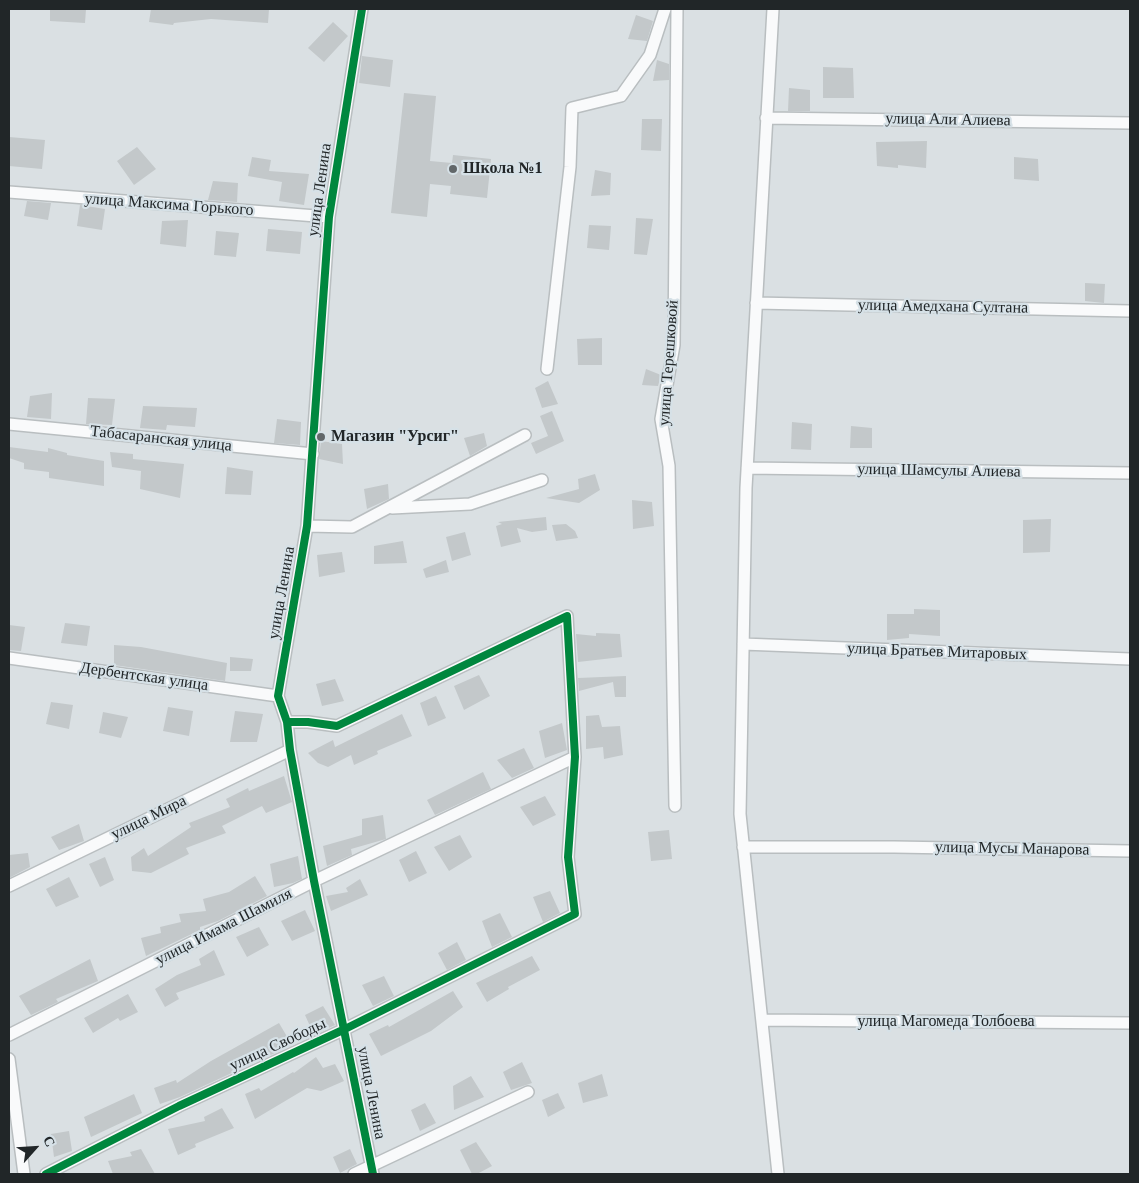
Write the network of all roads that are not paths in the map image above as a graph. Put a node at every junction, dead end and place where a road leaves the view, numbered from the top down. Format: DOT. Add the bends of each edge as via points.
graph roads {
  1 [pos="362,9"];
  2 [pos="664,9"];
  3 [pos="677,9"];
  4 [pos="773,9"];
  5 [pos="766,118"];
  6 [pos="1130,123"];
  7 [pos="9,192"];
  8 [pos="329,217"];
  9 [pos="756,304"];
  10 [pos="1130,311"];
  11 [pos="547,369"];
  12 [pos="9,424"];
  13 [pos="525,435"];
  14 [pos="313,454"];
  15 [pos="747,468"];
  16 [pos="1130,474"];
  17 [pos="542,480"];
  18 [pos="388,509"];
  19 [pos="307,526"];
  20 [pos="743,644"];
  21 [pos="9,658"];
  22 [pos="1130,659"];
  23 [pos="278,696"];
  24 [pos="287,722"];
  25 [pos="290,750"];
  26 [pos="575,757"];
  27 [pos="675,806"];
  28 [pos="743,847"];
  29 [pos="1130,851"];
  30 [pos="314,881"];
  31 [pos="9,886"];
  32 [pos="762,1020"];
  33 [pos="1130,1023"];
  34 [pos="345,1029"];
  35 [pos="9,1035"];
  36 [pos="9,1059"];
  37 [pos="528,1092"];
  38 [pos="372,1170"];
  39 [pos="24,1174"];
  40 [pos="46,1174"];
  41 [pos="354,1174"];
  42 [pos="778,1174"];
  1 -- 8 [label="street, улица Ленина"];
  2 -- 11 [label="street" via="650,55 621,96 572,108 570,167"];
  3 -- 27 [label="street, улица Терешковой" via="674,345 662,419 669,466"];
  4 -- 5 [label="street"];
  5 -- 6 [label="street, улица Али Алиева"];
  5 -- 9 [label="street"];
  7 -- 8 [label="street, улица Максима Горького"];
  8 -- 14 [label="street, улица Ленина"];
  9 -- 10 [label="street, улица Амедхана Султана"];
  9 -- 15 [label="street"];
  12 -- 14 [label="street, Табасаранская улица"];
  13 -- 18 [label="street"];
  14 -- 19 [label="street, улица Ленина"];
  15 -- 16 [label="street, улица Шамсулы Алиева"];
  15 -- 20 [label="street"];
  17 -- 18 [label="street" via="470,504"];
  18 -- 19 [label="street" via="352,527"];
  19 -- 23 [label="street, улица Ленина"];
  20 -- 22 [label="street, улица Братьев Митаровых"];
  20 -- 28 [label="street" via="740,814"];
  21 -- 23 [label="street, Дербентская улица"];
  23 -- 24 [label="street, улица Ленина"];
  24 -- 25 [label="street, улица Ленина"];
  24 -- 26 [label="street" via="337,726 567,616"];
  25 -- 30 [label="street, улица Ленина"];
  25 -- 31 [label="street, улица Мира"];
  26 -- 30 [label="street, улица Имама Шамиля"];
  26 -- 34 [label="street, улица Свободы" via="568,856 575,914"];
  28 -- 29 [label="street, улица Мусы Манарова" via="894,846"];
  28 -- 32 [label="street"];
  30 -- 34 [label="street, улица Ленина"];
  30 -- 35 [label="street, улица Имама Шамиля"];
  32 -- 33 [label="street, улица Магомеда Толбоева"];
  32 -- 42 [label="street"];
  34 -- 38 [label="street, улица Ленина"];
  34 -- 40 [label="street, улица Свободы" via="179,1106"];
  36 -- 39 [label="street"];
  37 -- 38 [label="street"];
  38 -- 41 [label="street"];
}
